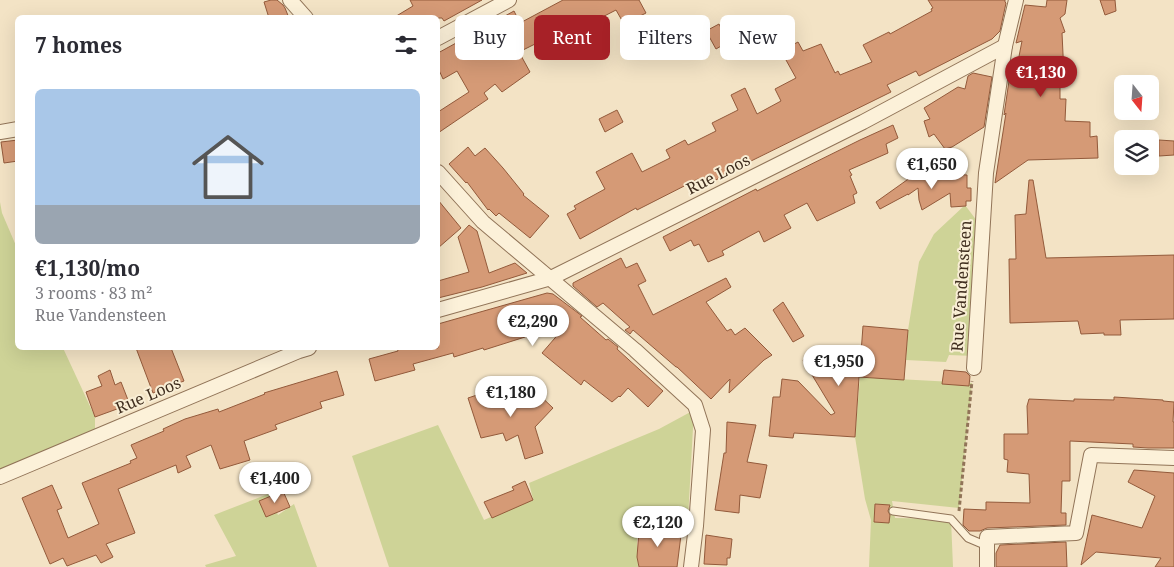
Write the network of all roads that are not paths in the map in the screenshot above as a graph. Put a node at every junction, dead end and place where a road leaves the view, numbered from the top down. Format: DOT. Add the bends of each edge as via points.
graph roads {
  1 [pos="290,0"];
  2 [pos="509,0"];
  3 [pos="1016,0"];
  4 [pos="303,15"];
  5 [pos="440,37"];
  6 [pos="1005,46"];
  7 [pos="15,130"];
  8 [pos="0,132"];
  9 [pos="440,174"];
  10 [pos="550,278"];
  11 [pos="440,309"];
  12 [pos="299,350"];
  13 [pos="974,368"];
  14 [pos="1174,458"];
  15 [pos="0,477"];
  16 [pos="893,511"];
  17 [pos="987,546"];
  18 [pos="691,567"];
  19 [pos="987,567"];
  1 -- 4 [label="street"];
  2 -- 5 [label="street"];
  3 -- 6 [label="street, Rue Vandensteen"];
  6 -- 10 [label="street, Rue Loos" via="863,122"];
  6 -- 13 [label="street, Rue Vandensteen" via="986,173"];
  7 -- 8 [label="street"];
  9 -- 10 [label="street" via="483,222"];
  10 -- 11 [label="street, Rue Loos"];
  10 -- 18 [label="street" via="695,406 703,430"];
  12 -- 15 [label="street, Rue Loos"];
  14 -- 17 [label="street" via="1091,455 1076,533 987,537"];
  16 -- 17 [label="lane" via="951,519 968,538"];
  17 -- 19 [label="street"];
}
